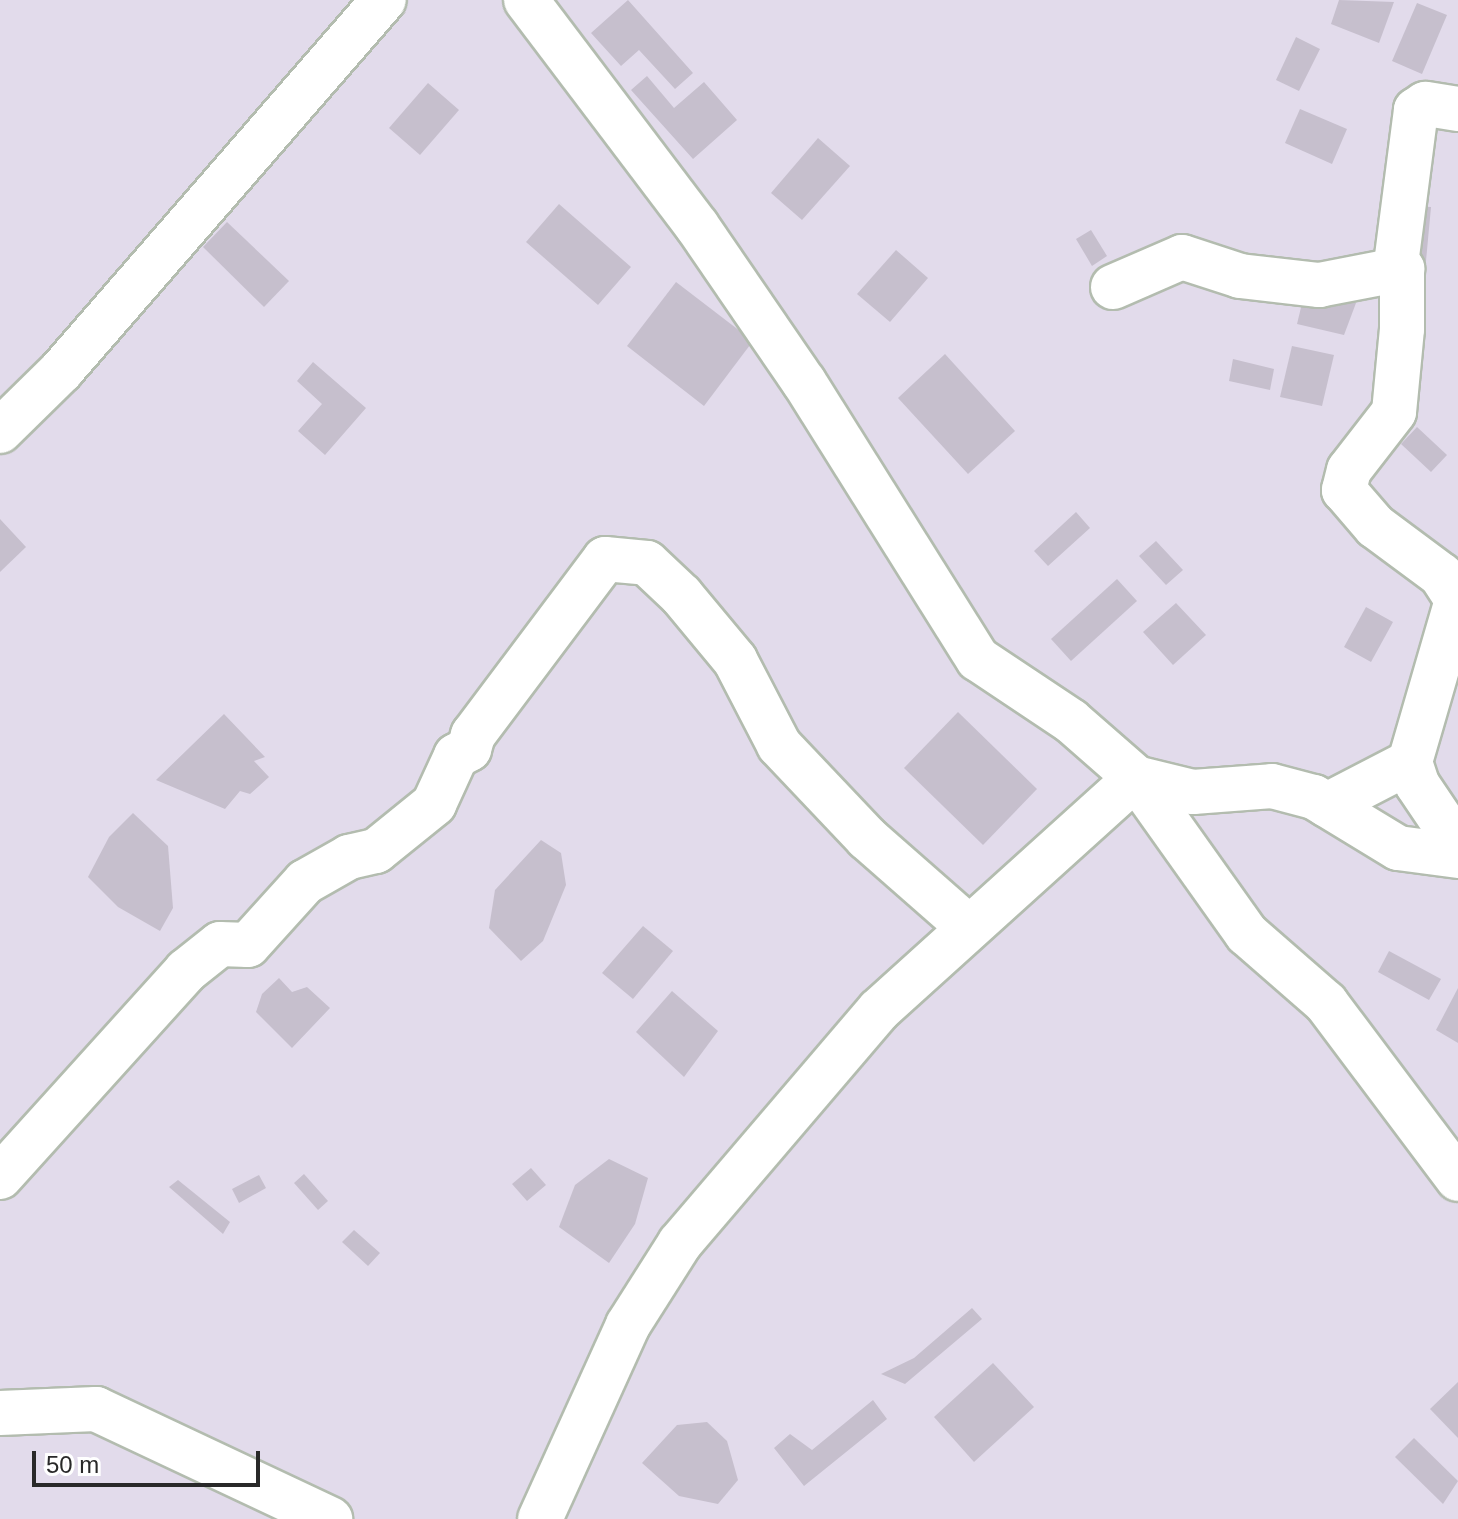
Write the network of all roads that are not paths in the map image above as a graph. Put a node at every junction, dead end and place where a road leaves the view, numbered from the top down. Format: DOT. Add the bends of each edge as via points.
graph roads {
  1 [pos="384,0"];
  2 [pos="526,0"];
  3 [pos="347,17"];
  4 [pos="1458,109"];
  5 [pos="1402,269"];
  6 [pos="1113,287"];
  7 [pos="0,431"];
  8 [pos="1410,762"];
  9 [pos="1136,778"];
  10 [pos="1327,805"];
  11 [pos="1458,845"];
  12 [pos="1458,856"];
  13 [pos="967,926"];
  14 [pos="0,1177"];
  15 [pos="1458,1179"];
  16 [pos="0,1413"];
  17 [pos="537,1517"];
  18 [pos="330,1519"];
  1 -- 3 [label="street"];
  2 -- 9 [label="street" via="697,226 804,382 978,659 1071,721"];
  3 -- 7 [label="street" via="291,111 112,306 61,371"];
  4 -- 5 [label="street" via="1425,104 1416,110 1396,263"];
  5 -- 6 [label="street" via="1319,285 1240,276 1182,257"];
  5 -- 8 [label="street" via="1392,419 1349,470 1344,490 1375,526 1441,575 1457,600"];
  8 -- 10 [label="street"];
  8 -- 11 [label="street" via="1417,784"];
  9 -- 10 [label="street" via="1193,792 1272,786"];
  9 -- 13 [label="street"];
  9 -- 15 [label="street" via="1247,934 1326,1003"];
  10 -- 12 [label="street" via="1398,848"];
  13 -- 14 [label="street" via="867,838 779,745 735,660 681,595 647,563 605,559 473,735 469,749 456,756 434,804 376,851 314,875 248,945 220,944 186,971"];
  13 -- 17 [label="street" via="843,1049 680,1243 628,1325"];
  16 -- 18 [label="street" via="96,1409"];
}
